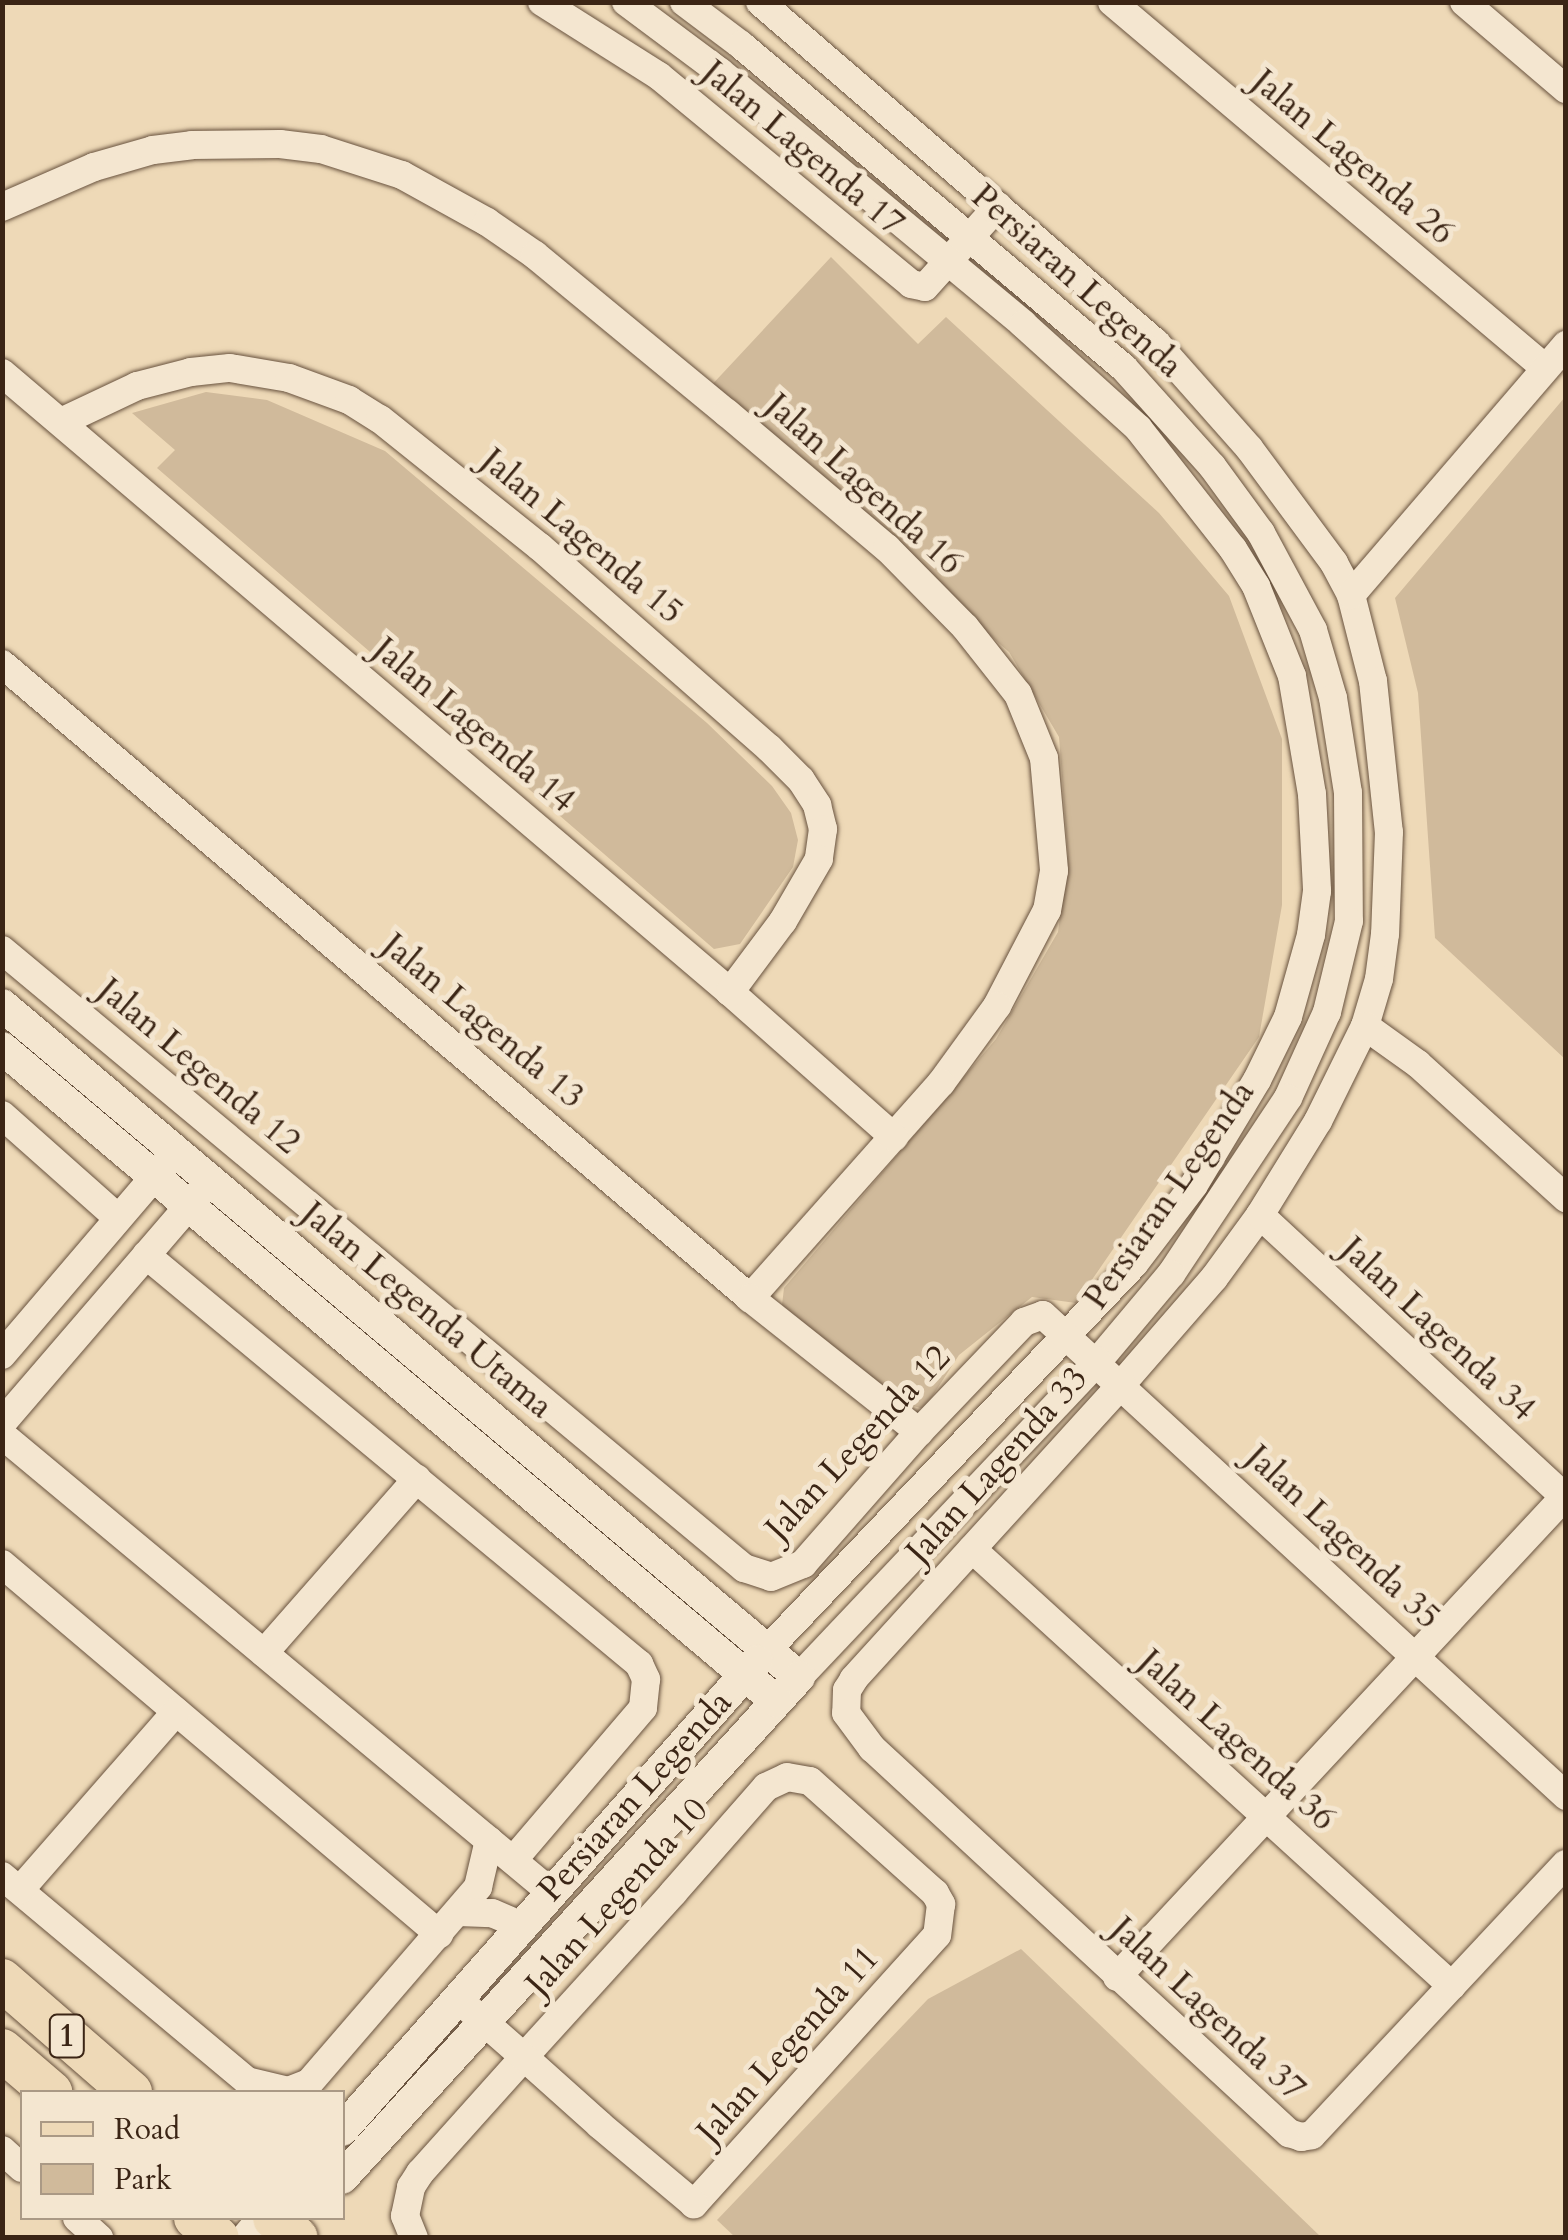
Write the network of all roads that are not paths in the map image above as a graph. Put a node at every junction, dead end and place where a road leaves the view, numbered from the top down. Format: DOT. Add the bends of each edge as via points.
graph roads {
  1 [pos="542,2"];
  2 [pos="626,2"];
  3 [pos="684,2"];
  4 [pos="760,2"];
  5 [pos="1112,2"];
  6 [pos="1464,2"];
  7 [pos="1566,88"];
  8 [pos="998,206"];
  9 [pos="2,207"];
  10 [pos="970,237"];
  11 [pos="950,263"];
  12 [pos="1566,345"];
  13 [pos="1545,368"];
  14 [pos="2,373"];
  15 [pos="61,422"];
  16 [pos="1351,595"];
  17 [pos="2,664"];
  18 [pos="1386,786"];
  19 [pos="1348,792"];
  20 [pos="1312,794"];
  21 [pos="2,950"];
  22 [pos="730,992"];
  23 [pos="2,1005"];
  24 [pos="1365,1026"];
  25 [pos="6,1053"];
  26 [pos="2,1115"];
  27 [pos="894,1138"];
  28 [pos="176,1152"];
  29 [pos="155,1176"];
  30 [pos="200,1193"];
  31 [pos="1566,1198"];
  32 [pos="1260,1215"];
  33 [pos="118,1218"];
  34 [pos="146,1255"];
  35 [pos="379,1268"];
  36 [pos="750,1298"];
  37 [pos="353,1300"];
  38 [pos="331,1325"];
  39 [pos="1069,1334"];
  40 [pos="2,1355"];
  41 [pos="1098,1361"];
  42 [pos="1122,1384"];
  43 [pos="2,1423"];
  44 [pos="918,1432"];
  45 [pos="2,1435"];
  46 [pos="417,1479"];
  47 [pos="1565,1496"];
  48 [pos="972,1549"];
  49 [pos="2,1564"];
  50 [pos="767,1650"];
  51 [pos="264,1653"];
  52 [pos="1414,1655"];
  53 [pos="745,1675"];
  54 [pos="799,1677"];
  55 [pos="776,1701"];
  56 [pos="845,1703"];
  57 [pos="176,1712"];
  58 [pos="766,1787"];
  59 [pos="1566,1796"];
  60 [pos="1266,1816"];
  61 [pos="489,1840"];
  62 [pos="513,1860"];
  63 [pos="1566,1864"];
  64 [pos="12,1883"];
  65 [pos="552,1893"];
  66 [pos="458,1912"];
  67 [pos="524,1926"];
  68 [pos="439,1934"];
  69 [pos="1117,1976"];
  70 [pos="2,1980"];
  71 [pos="1452,1986"];
  72 [pos="471,2010"];
  73 [pos="2,2050"];
  74 [pos="524,2057"];
  75 [pos="49,2090"];
  76 [pos="129,2090"];
  77 [pos="284,2090"];
  78 [pos="290,2090"];
  79 [pos="345,2127"];
  80 [pos="345,2174"];
  81 [pos="79,2220"];
  82 [pos="197,2220"];
  83 [pos="288,2227"];
  84 [pos="99,2238"];
  85 [pos="218,2238"];
  86 [pos="247,2238"];
  87 [pos="414,2238"];
  1 -- 11 [label="street, Jalan Lagenda 17" via="658,76 900,278 925,287"];
  2 -- 11 [label="street, Persiaran Legenda"];
  3 -- 10 [label="street, Persiaran Legenda"];
  4 -- 8 [label="street, Jalan Lagenda 33"];
  5 -- 13 [label="street, Jalan Lagenda 26"];
  6 -- 7 [label="street"];
  8 -- 10 [label="street, Jalan Lagenda 17"];
  8 -- 16 [label="street, Jalan Lagenda 33" via="1187,374 1260,462"];
  9 -- 27 [label="street, Jalan Lagenda 16" via="94,167 192,146 321,149 402,175 487,222 580,290 887,548 937,598 985,650 1033,724 1044,758 1054,872 1048,910 997,1006"];
  10 -- 11 [label="street, Jalan Lagenda 17"];
  10 -- 19 [label="street, Persiaran Legenda" via="1124,368 1262,532 1313,630 1333,698"];
  11 -- 20 [label="street, Persiaran Legenda" via="1138,428 1234,549 1274,624 1292,676"];
  12 -- 13 [label="street"];
  13 -- 16 [label="street"];
  14 -- 15 [label="street, Jalan Lagenda 14"];
  15 -- 22 [label="street, Jalan Lagenda 14"];
  15 -- 22 [label="street, Jalan Lagenda 15" via="137,386 191,372 230,368 288,378 380,419 555,560 769,748 816,805 823,829 819,859"];
  16 -- 18 [label="street, Jalan Lagenda 33" via="1373,681"];
  17 -- 36 [label="street, Jalan Lagenda 13"];
  18 -- 19 [label="street"];
  18 -- 24 [label="street, Jalan Lagenda 33" via="1389,896 1379,980"];
  19 -- 20 [label="street"];
  19 -- 41 [label="street, Persiaran Legenda" via="1349,921 1312,1050 1232,1188"];
  20 -- 39 [label="street, Persiaran Legenda" via="1317,891 1288,1017 1194,1185"];
  21 -- 35 [label="street, Jalan Legenda 12"];
  22 -- 27 [label="street, Jalan Lagenda 14"];
  23 -- 28 [label="street, Jalan Legenda Utama"];
  24 -- 31 [label="street" via="1418,1064"];
  24 -- 32 [label="street, Jalan Lagenda 33"];
  25 -- 29 [label="street, Jalan Legenda Utama"];
  26 -- 33 [label="street"];
  27 -- 36 [label="street, Jalan Lagenda 16"];
  28 -- 29 [label="street"];
  28 -- 30 [label="street, Jalan Legenda Utama"];
  29 -- 30 [label="street, Jalan Legenda Utama"];
  29 -- 33 [label="street"];
  30 -- 34 [label="street"];
  30 -- 37 [label="street, Jalan Legenda Utama"];
  30 -- 38 [label="street, Jalan Legenda Utama"];
  32 -- 42 [label="street, Jalan Lagenda 33"];
  32 -- 47 [label="street, Jalan Lagenda 34"];
  33 -- 40 [label="street"];
  34 -- 43 [label="street"];
  34 -- 46 [label="street"];
  35 -- 37 [label="street"];
  35 -- 44 [label="street, Jalan Legenda 12" via="756,1573 784,1575 803,1564"];
  36 -- 44 [label="street, Jalan Lagenda 13"];
  37 -- 38 [label="street"];
  37 -- 50 [label="street, Jalan Legenda Utama"];
  38 -- 53 [label="street, Jalan Legenda Utama"];
  39 -- 41 [label="street, Jalan Lagenda 35"];
  39 -- 44 [label="street, Jalan Legenda 12" via="1043,1315 1024,1322"];
  39 -- 50 [label="street, Persiaran Legenda"];
  41 -- 42 [label="street, Jalan Lagenda 35"];
  41 -- 54 [label="street, Persiaran Legenda"];
  42 -- 48 [label="street, Jalan Lagenda 33"];
  42 -- 52 [label="street, Jalan Lagenda 35"];
  45 -- 51 [label="street"];
  46 -- 51 [label="street"];
  46 -- 62 [label="street" via="631,1656 646,1679 643,1708"];
  47 -- 52 [label="street"];
  48 -- 56 [label="street, Jalan Lagenda 33" via="854,1679"];
  48 -- 60 [label="street, Jalan Lagenda 36"];
  49 -- 57 [label="street"];
  50 -- 53 [label="street, Persiaran Legenda"];
  50 -- 54 [label="street, Jalan Legenda Utama"];
  51 -- 61 [label="street"];
  52 -- 59 [label="street, Jalan Lagenda 35"];
  52 -- 60 [label="street"];
  53 -- 55 [label="street, Jalan Legenda Utama"];
  53 -- 65 [label="street, Persiaran Legenda"];
  54 -- 55 [label="street, Persiaran Legenda"];
  55 -- 72 [label="street, Persiaran Legenda"];
  56 -- 69 [label="street, Jalan Lagenda 37" via="852,1725 872,1748"];
  57 -- 64 [label="street"];
  57 -- 68 [label="street"];
  58 -- 74 [label="street, Jalan Legenda 10"];
  58 -- 74 [label="street, Jalan Legenda 11" via="798,1776 869,1833 935,1893 942,1914 937,1935 694,2204"];
  60 -- 69 [label="street"];
  60 -- 71 [label="street, Jalan Lagenda 36"];
  61 -- 62 [label="street"];
  61 -- 66 [label="street" via="485,1873"];
  62 -- 65 [label="street"];
  63 -- 71 [label="street, Jalan Lagenda 37"];
  64 -- 77 [label="street" via="247,2081"];
  65 -- 67 [label="street, Persiaran Legenda"];
  66 -- 67 [label="street" via="492,1913"];
  66 -- 68 [label="street"];
  67 -- 72 [label="street, Persiaran Legenda"];
  68 -- 78 [label="street" via="310,2082"];
  69 -- 71 [label="street, Jalan Lagenda 37" via="1301,2137 1312,2135"];
  70 -- 76 [label="main road, 1"];
  72 -- 74 [label="street"];
  72 -- 79 [label="street, Persiaran Legenda"];
  72 -- 80 [label="street, Persiaran Legenda"];
  73 -- 75 [label="main road, 1"];
  74 -- 87 [label="street, Jalan Legenda 10" via="411,2187 405,2216"];
  81 -- 84 [label="street"];
  82 -- 85 [label="main road"];
  83 -- 86 [label="street"];
}
